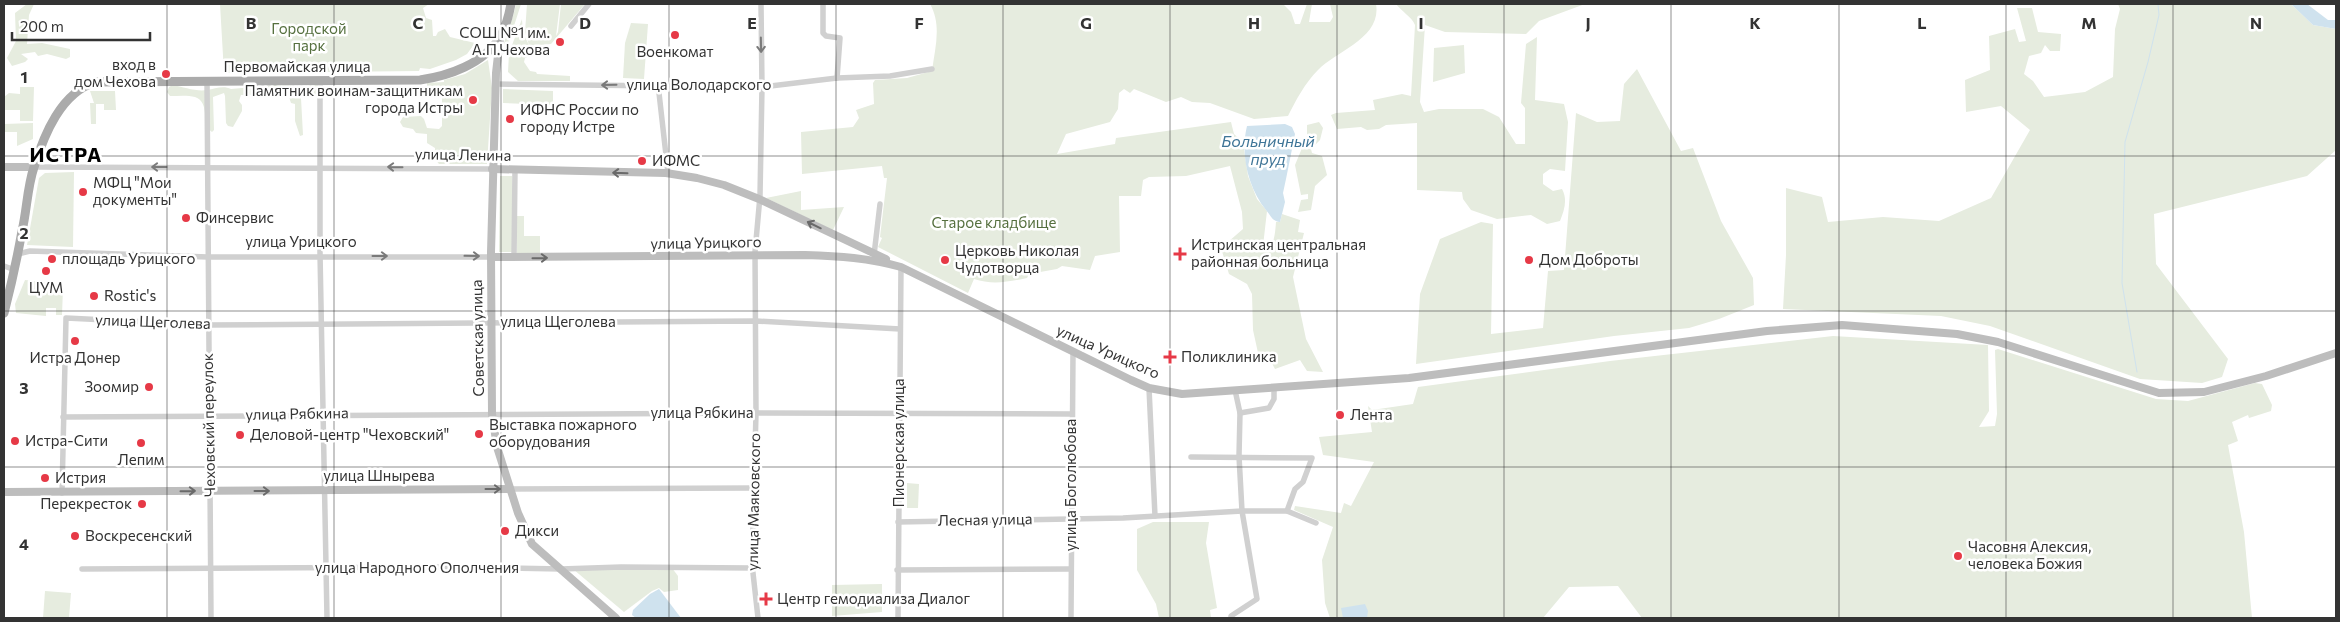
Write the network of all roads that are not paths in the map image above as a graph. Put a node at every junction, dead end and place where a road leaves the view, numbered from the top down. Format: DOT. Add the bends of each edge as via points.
graph roads {
  1 [pos="511,4"];
  2 [pos="589,4"];
  3 [pos="761,4"];
  4 [pos="822,4"];
  5 [pos="571,26"];
  6 [pos="500,38"];
  7 [pos="489,51"];
  8 [pos="932,69"];
  9 [pos="496,73"];
  10 [pos="837,78"];
  11 [pos="320,80"];
  12 [pos="206,81"];
  13 [pos="495,84"];
  14 [pos="658,84"];
  15 [pos="762,87"];
  16 [pos="4,167"];
  17 [pos="34,167"];
  18 [pos="207,167"];
  19 [pos="320,167"];
  20 [pos="492,169"];
  21 [pos="515,170"];
  22 [pos="668,173"];
  23 [pos="759,199"];
  24 [pos="880,204"];
  25 [pos="861,248"];
  26 [pos="18,254"];
  27 [pos="320,256"];
  28 [pos="755,256"];
  29 [pos="208,257"];
  30 [pos="491,257"];
  31 [pos="854,257"];
  32 [pos="874,257"];
  33 [pos="514,258"];
  34 [pos="4,266"];
  35 [pos="901,267"];
  36 [pos="15,270"];
  37 [pos="4,313"];
  38 [pos="756,321"];
  39 [pos="322,323"];
  40 [pos="491,323"];
  41 [pos="207,325"];
  42 [pos="900,329"];
  43 [pos="1073,353"];
  44 [pos="2336,353"];
  45 [pos="1149,388"];
  46 [pos="1274,388"];
  47 [pos="1235,390"];
  48 [pos="756,413"];
  49 [pos="1240,413"];
  50 [pos="324,414"];
  51 [pos="492,414"];
  52 [pos="1072,414"];
  53 [pos="210,415"];
  54 [pos="898,415"];
  55 [pos="63,417"];
  56 [pos="1239,456"];
  57 [pos="1191,457"];
  58 [pos="754,488"];
  59 [pos="510,489"];
  60 [pos="325,490"];
  61 [pos="211,491"];
  62 [pos="4,492"];
  63 [pos="62,493"];
  64 [pos="1242,511"];
  65 [pos="1287,511"];
  66 [pos="1155,516"];
  67 [pos="1072,518"];
  68 [pos="898,522"];
  69 [pos="1316,523"];
  70 [pos="212,568"];
  71 [pos="326,568"];
  72 [pos="752,568"];
  73 [pos="82,569"];
  74 [pos="1070,569"];
  75 [pos="561,570"];
  76 [pos="897,570"];
  77 [pos="212,618"];
  78 [pos="327,618"];
  79 [pos="616,618"];
  80 [pos="758,618"];
  81 [pos="898,618"];
  82 [pos="1071,618"];
  83 [pos="1231,618"];
  1 -- 6 [label="main road, Советская улица"];
  2 -- 5 [label="street"];
  3 -- 15 [label="street, улица Маяковского, one-way"];
  4 -- 10 [label="street" via="823,33 840,38"];
  6 -- 7 [label="main road, Первомайская улица"];
  6 -- 9 [label="street, Советская улица"];
  7 -- 9 [label="street, Советская улица"];
  7 -- 11 [label="main road, Первомайская улица" via="442,77"];
  8 -- 10 [label="street, улица Володарского" via="890,76"];
  9 -- 13 [label="street, Советская улица"];
  10 -- 15 [label="street, улица Володарского"];
  11 -- 12 [label="main road, Первомайская улица"];
  11 -- 19 [label="street"];
  12 -- 17 [label="main road, Первомайская улица" via="96,82 82,87 65,102"];
  12 -- 18 [label="street, Чеховский переулок"];
  14 -- 13 [label="street, улица Володарского, one-way"];
  13 -- 20 [label="street, Советская улица"];
  14 -- 15 [label="street, улица Володарского"];
  14 -- 22 [label="street"];
  15 -- 23 [label="street, улица Маяковского"];
  16 -- 17 [label="street, улица Ленина"];
  18 -- 17 [label="street, улица Ленина, one-way"];
  17 -- 26 [label="main road"];
  18 -- 19 [label="street, улица Ленина"];
  18 -- 29 [label="street, Чеховский переулок"];
  20 -- 19 [label="street, улица Ленина, one-way"];
  19 -- 27 [label="street"];
  20 -- 21 [label="street, улица Ленина"];
  20 -- 30 [label="street, Советская улица"];
  22 -- 21 [label="street, улица Ленина, one-way"];
  21 -- 33 [label="street"];
  22 -- 23 [label="street, улица Ленина" via="724,185"];
  25 -- 23 [label="street, улица Ленина, one-way"];
  23 -- 28 [label="street, улица Маяковского"];
  24 -- 32 [label="street"];
  25 -- 31 [label="street" via="865,254"];
  25 -- 32 [label="street, улица Ленина"];
  26 -- 29 [label="street, улица Урицкого" via="30,251"];
  26 -- 36 [label="main road"];
  27 -- 29 [label="street, улица Урицкого"];
  27 -- 30 [label="street, улица Урицкого, one-way"];
  27 -- 39 [label="street"];
  28 -- 31 [label="street, улица Урицкого"];
  33 -- 28 [label="street, улица Урицкого, one-way"];
  28 -- 38 [label="street, улица Маяковского"];
  29 -- 41 [label="street, Чеховский переулок"];
  30 -- 33 [label="street, улица Урицкого"];
  30 -- 40 [label="street, Советская улица"];
  31 -- 32 [label="street, улица Урицкого"];
  32 -- 35 [label="street, улица Ленина"];
  34 -- 36 [label="street"];
  35 -- 42 [label="street, Пионерская улица"];
  35 -- 43 [label="street, улица Урицкого"];
  36 -- 37 [label="main road"];
  38 -- 40 [label="street, улица Щеголева"];
  38 -- 42 [label="street, улица Щеголева"];
  38 -- 48 [label="street, улица Маяковского"];
  39 -- 40 [label="street, улица Щеголева"];
  39 -- 41 [label="street, улица Щеголева"];
  39 -- 50 [label="street"];
  40 -- 51 [label="street, Советская улица"];
  41 -- 53 [label="street, Чеховский переулок"];
  41 -- 55 [label="street, улица Щеголева" via="66,318"];
  42 -- 54 [label="street, Пионерская улица"];
  43 -- 45 [label="street, улица Урицкого"];
  43 -- 52 [label="street, улица Боголюбова"];
  44 -- 46 [label="street, улица Урицкого" via="2204,392 2159,393 1998,342 1957,334 1842,325 1763,332 1409,378"];
  45 -- 47 [label="street, улица Урицкого" via="1182,394"];
  45 -- 66 [label="street"];
  46 -- 47 [label="street, улица Урицкого"];
  46 -- 49 [label="street" via="1274,399 1269,408"];
  47 -- 49 [label="street"];
  48 -- 51 [label="street, улица Рябкина"];
  48 -- 54 [label="street, улица Рябкина"];
  48 -- 58 [label="street, улица Маяковского"];
  49 -- 56 [label="street"];
  50 -- 51 [label="street, улица Рябкина"];
  50 -- 53 [label="street, улица Рябкина"];
  50 -- 60 [label="street"];
  51 -- 59 [label="street, Советская улица"];
  52 -- 54 [label="street, улица Рябкина"];
  52 -- 67 [label="street, улица Боголюбова"];
  53 -- 55 [label="street, улица Рябкина"];
  53 -- 61 [label="street, Чеховский переулок"];
  54 -- 68 [label="street, Пионерская улица"];
  55 -- 63 [label="street"];
  56 -- 57 [label="street"];
  56 -- 64 [label="street"];
  56 -- 65 [label="street" via="1312,458"];
  58 -- 59 [label="street, улица Шнырева"];
  58 -- 72 [label="street, улица Маяковского"];
  60 -- 59 [label="street, улица Шнырева, one-way"];
  59 -- 75 [label="street, Советская улица" via="526,534"];
  61 -- 60 [label="street, улица Шнырева, one-way"];
  60 -- 71 [label="street"];
  63 -- 61 [label="street, улица Шнырева, one-way"];
  61 -- 70 [label="street, Чеховский переулок"];
  62 -- 63 [label="street, улица Шнырева"];
  64 -- 65 [label="street, Лесная улица"];
  64 -- 66 [label="street, Лесная улица"];
  64 -- 83 [label="street" via="1257,599"];
  65 -- 69 [label="street"];
  66 -- 67 [label="street, Лесная улица"];
  67 -- 68 [label="street, Лесная улица"];
  67 -- 74 [label="street, улица Боголюбова"];
  68 -- 76 [label="street, Пионерская улица"];
  70 -- 71 [label="street, улица Народного Ополчения"];
  70 -- 73 [label="street, улица Народного Ополчения"];
  70 -- 77 [label="street, Чеховский переулок"];
  71 -- 75 [label="street, улица Народного Ополчения"];
  71 -- 78 [label="street"];
  72 -- 75 [label="street, улица Народного Ополчения" via="595,567"];
  72 -- 80 [label="street, улица Маяковского"];
  74 -- 76 [label="street"];
  74 -- 82 [label="street, улица Боголюбова"];
  75 -- 79 [label="street, Советская улица"];
  76 -- 81 [label="street, Пионерская улица"];
}
